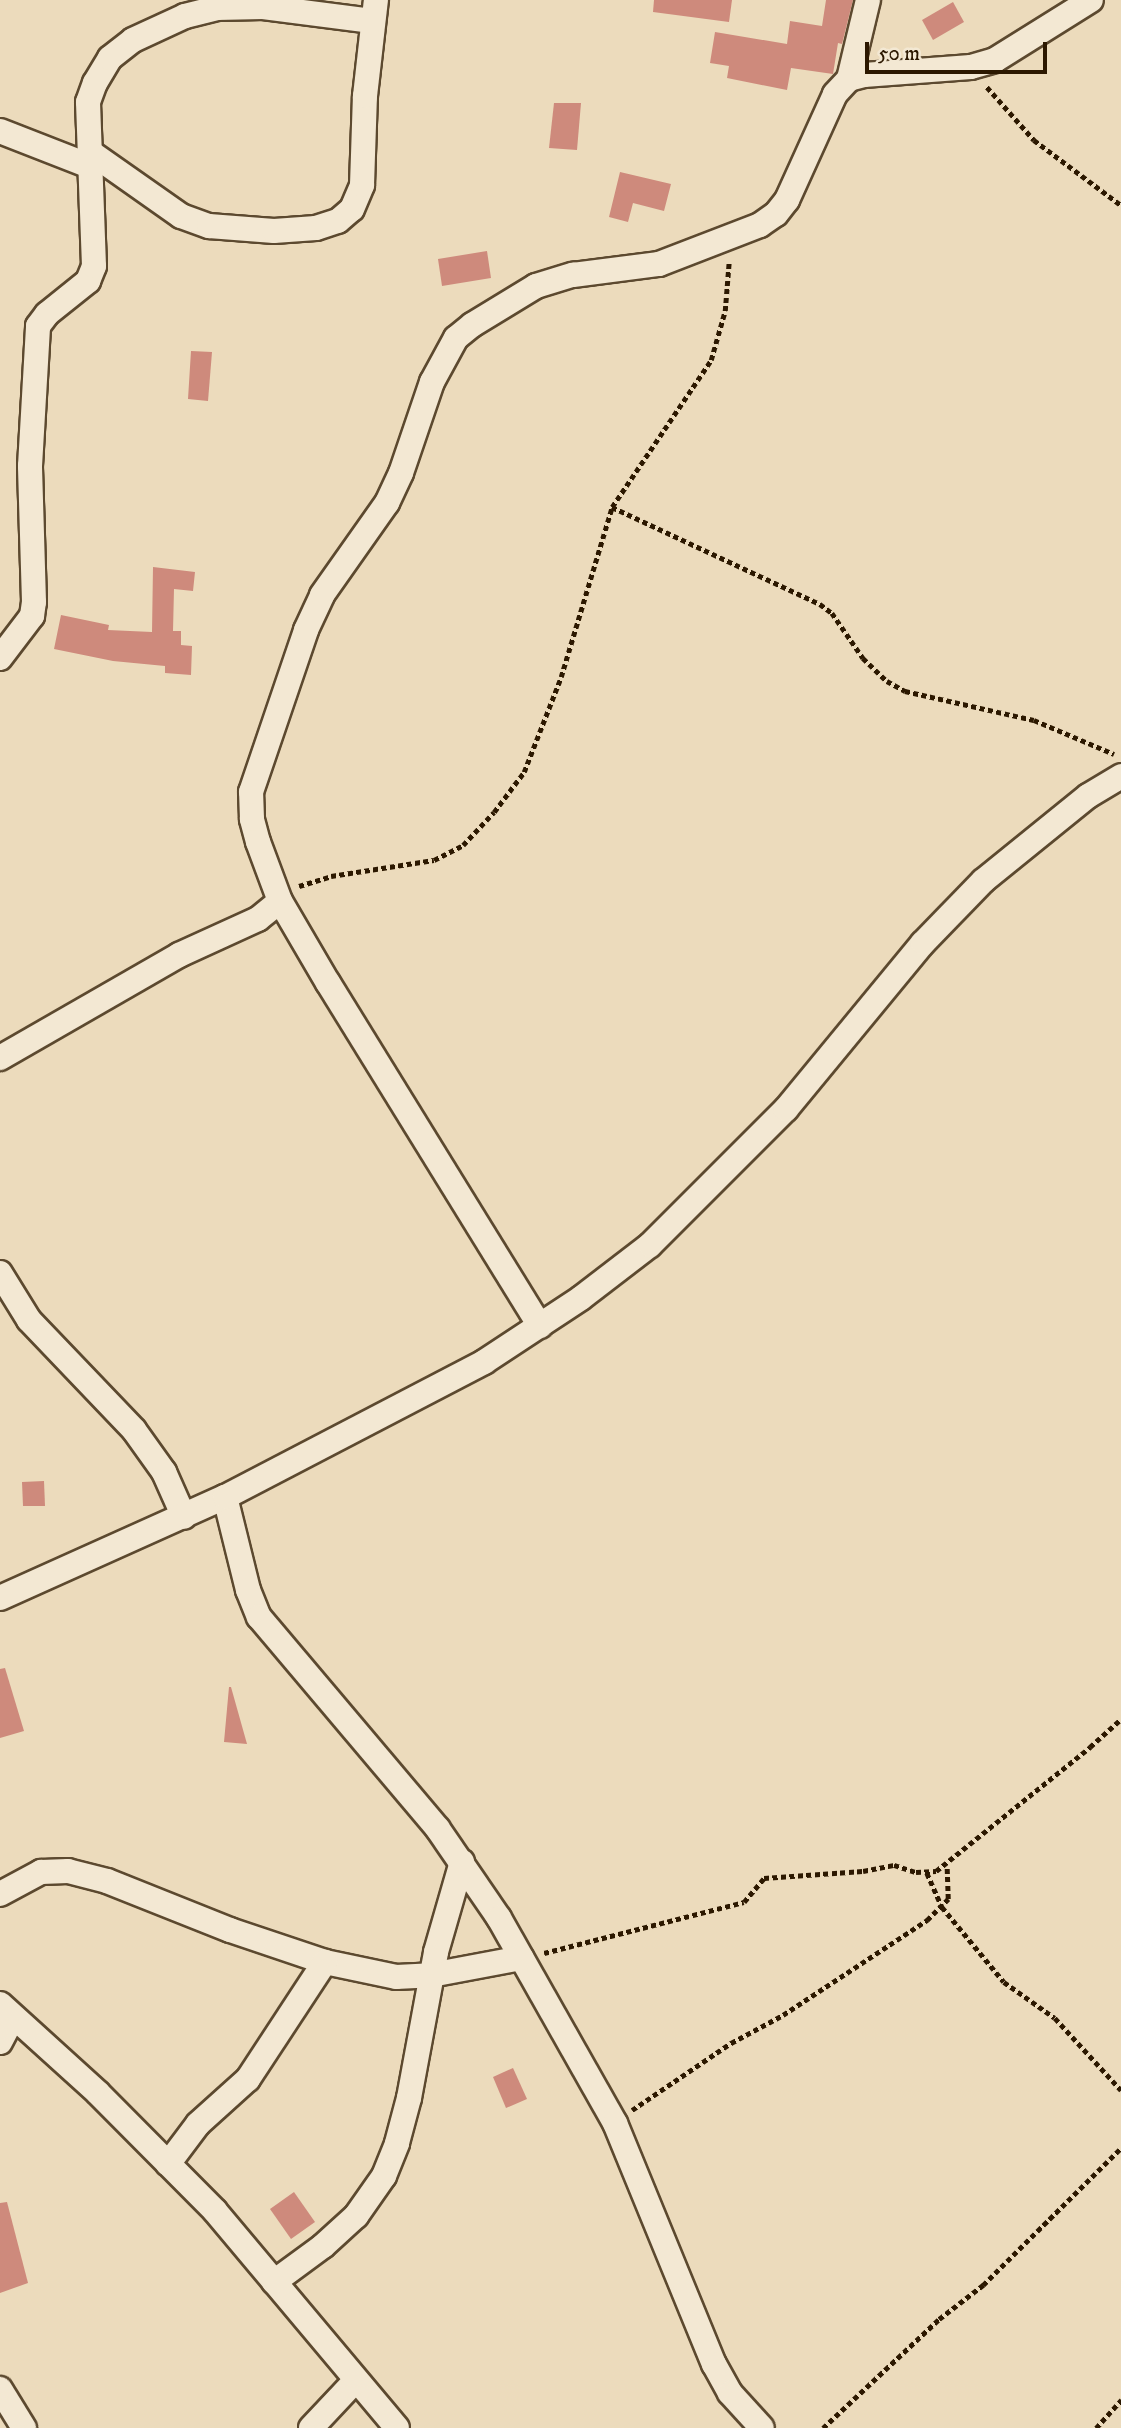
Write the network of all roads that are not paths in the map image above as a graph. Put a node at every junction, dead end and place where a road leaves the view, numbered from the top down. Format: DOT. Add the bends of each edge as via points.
graph roads {
  1 [pos="868,0"];
  2 [pos="1091,0"];
  3 [pos="374,11"];
  4 [pos="849,79"];
  5 [pos="0,131"];
  6 [pos="90,159"];
  7 [pos="0,658"];
  8 [pos="1121,776"];
  9 [pos="280,901"];
  10 [pos="0,1058"];
  11 [pos="0,1273"];
  12 [pos="540,1326"];
  13 [pos="225,1497"];
  14 [pos="184,1517"];
  15 [pos="0,1598"];
  16 [pos="462,1862"];
  17 [pos="0,1894"];
  18 [pos="522,1958"];
  19 [pos="325,1962"];
  20 [pos="431,1975"];
  21 [pos="7,2011"];
  22 [pos="0,2042"];
  23 [pos="168,2164"];
  24 [pos="274,2281"];
  25 [pos="356,2380"];
  26 [pos="0,2389"];
  27 [pos="24,2428"];
  28 [pos="311,2428"];
  29 [pos="397,2428"];
  30 [pos="762,2428"];
  1 -- 4 [label="street"];
  2 -- 4 [label="street" via="995,60 971,67"];
  3 -- 6 [label="street" via="216,8 144,35 110,58 95,83 88,102"];
  3 -- 6 [label="street" via="362,185 359,199 338,221 316,228 274,230 209,226 181,216"];
  4 -- 9 [label="street" via="835,94 787,200 760,225 659,264 573,275 536,286 456,338 432,382 387,503 322,595 258,766 251,792 252,819"];
  5 -- 6 [label="street"];
  6 -- 7 [label="street" via="94,266 88,281 47,314 38,326 35,342 30,466 32,616"];
  8 -- 12 [label="street" via="1088,796 983,881 923,943 777,1119 650,1245"];
  9 -- 10 [label="street" via="258,919 179,956"];
  9 -- 12 [label="street"];
  11 -- 14 [label="street" via="29,1320 134,1430 164,1472"];
  12 -- 13 [label="street" via="484,1362"];
  13 -- 14 [label="street"];
  13 -- 16 [label="street" via="259,1617"];
  14 -- 15 [label="street"];
  16 -- 18 [label="street"];
  16 -- 20 [label="street"];
  17 -- 19 [label="street" via="41,1872 68,1871 107,1881"];
  18 -- 20 [label="street"];
  18 -- 30 [label="street" via="615,2123 714,2364 730,2393"];
  19 -- 20 [label="street" via="396,1977"];
  19 -- 23 [label="street" via="247,2079 198,2124"];
  20 -- 24 [label="street" via="409,2098 384,2176 356,2216"];
  21 -- 22 [label="street"];
  21 -- 23 [label="street"];
  23 -- 24 [label="street"];
  24 -- 25 [label="street"];
  25 -- 28 [label="street"];
  25 -- 29 [label="street"];
  26 -- 27 [label="street"];
}
